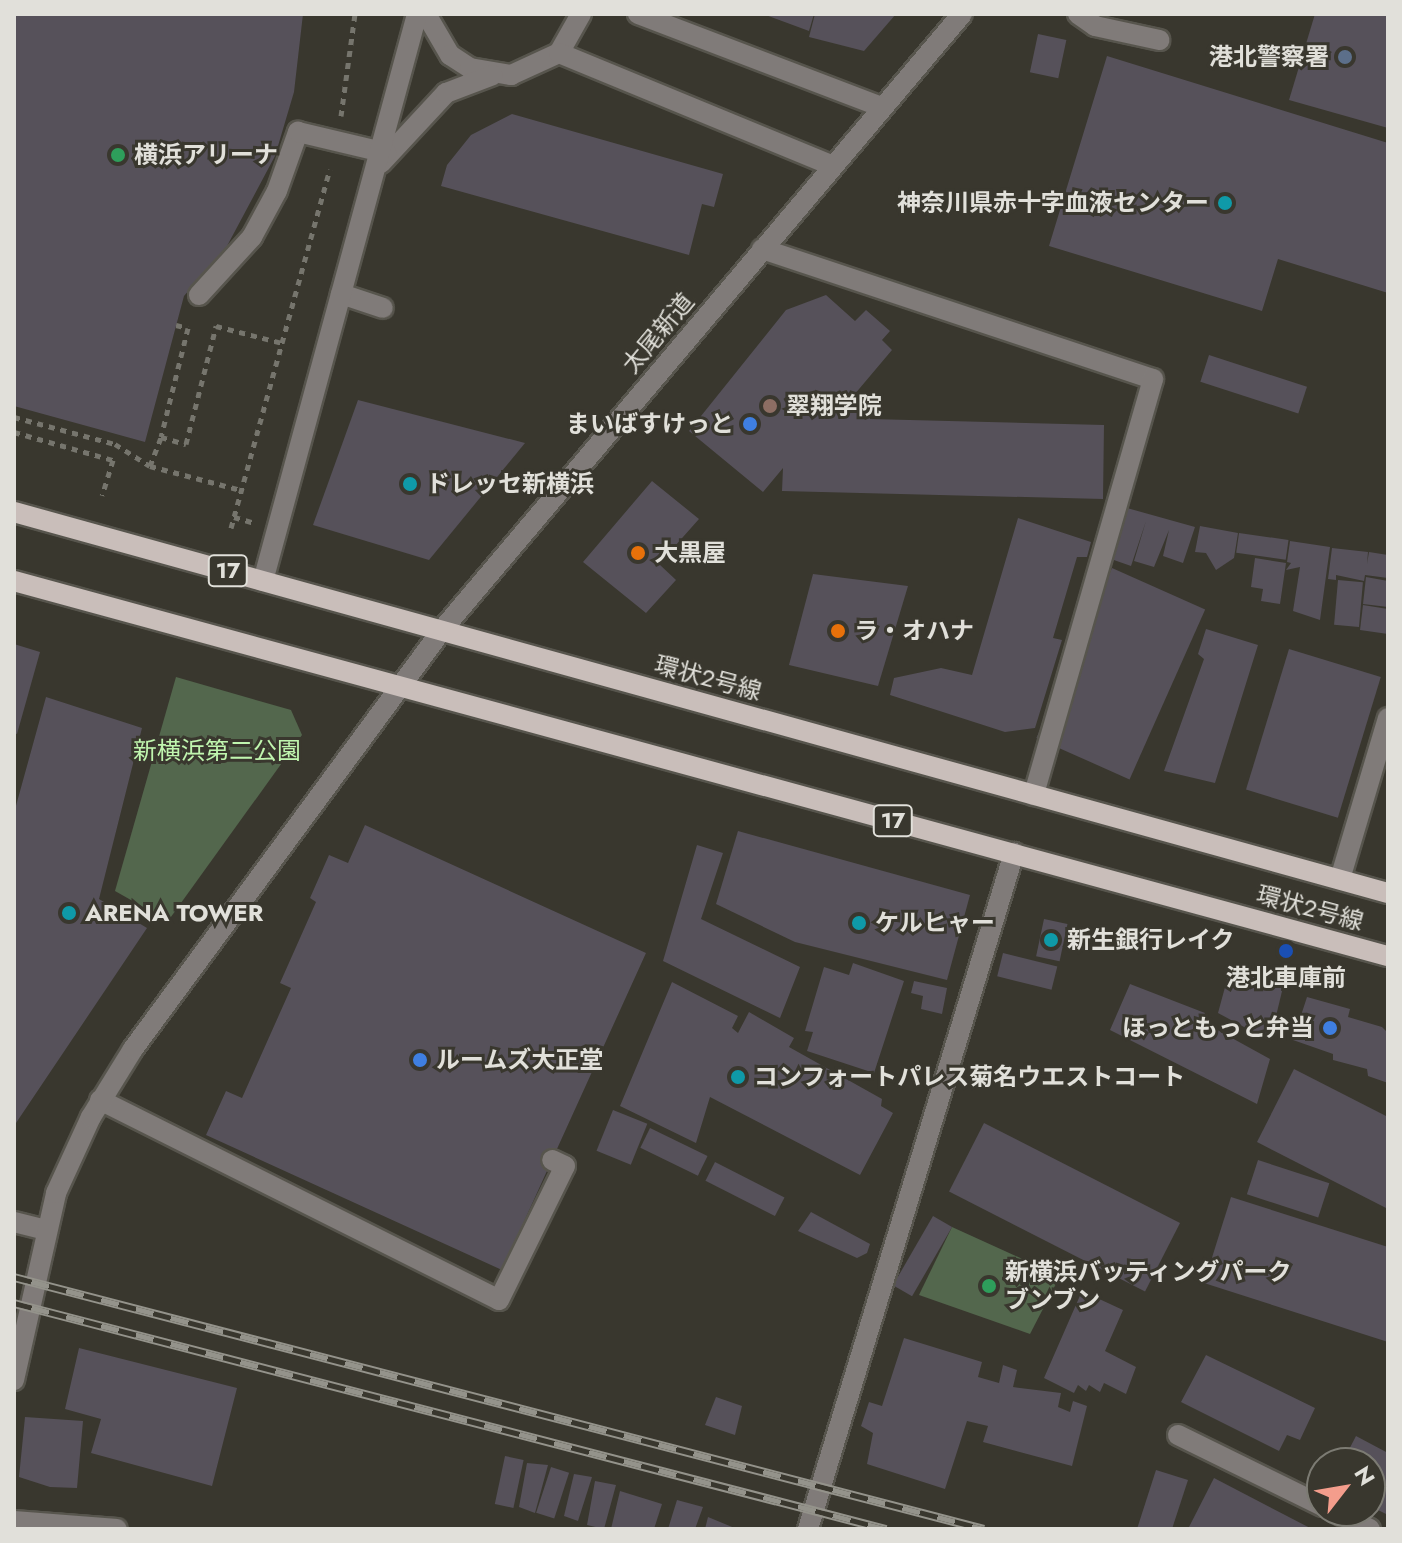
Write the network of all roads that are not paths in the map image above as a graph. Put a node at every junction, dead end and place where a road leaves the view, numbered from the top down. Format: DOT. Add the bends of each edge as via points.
graph roads {
  1 [pos="417,14"];
  2 [pos="426,14"];
  3 [pos="581,14"];
  4 [pos="638,14"];
  5 [pos="962,14"];
  6 [pos="1078,14"];
  7 [pos="1159,40"];
  8 [pos="559,53"];
  9 [pos="493,75"];
  10 [pos="882,107"];
  11 [pos="384,152"];
  12 [pos="833,166"];
  13 [pos="762,249"];
  14 [pos="341,294"];
  15 [pos="199,295"];
  16 [pos="383,308"];
  17 [pos="14,512"];
  18 [pos="14,581"];
  19 [pos="263,581"];
  20 [pos="442,630"];
  21 [pos="398,689"];
  22 [pos="1388,718"];
  23 [pos="1034,795"];
  24 [pos="1014,853"];
  25 [pos="1340,879"];
  26 [pos="1388,893"];
  27 [pos="1388,956"];
  28 [pos="100,1100"];
  29 [pos="552,1160"];
  30 [pos="14,1222"];
  31 [pos="46,1230"];
  32 [pos="14,1380"];
  33 [pos="1178,1435"];
  34 [pos="1306,1498"];
  35 [pos="14,1521"];
  36 [pos="117,1529"];
  37 [pos="808,1529"];
  1 -- 11 [label="street"];
  2 -- 9 [label="street" via="450,55"];
  3 -- 8 [label="street"];
  4 -- 10 [label="street"];
  5 -- 10 [label="street, 太尾新道"];
  6 -- 7 [label="street" via="1095,26"];
  8 -- 9 [label="street" via="529,71"];
  8 -- 12 [label="street"];
  9 -- 11 [label="street" via="446,93"];
  10 -- 12 [label="street, 太尾新道"];
  11 -- 14 [label="street"];
  11 -- 15 [label="street" via="298,132 277,191 252,237"];
  12 -- 13 [label="street, 太尾新道"];
  13 -- 20 [label="street, 太尾新道"];
  13 -- 23 [label="street" via="1153,379"];
  14 -- 16 [label="street"];
  14 -- 19 [label="street"];
  17 -- 19 [label="main road, 環状2号線 / 17"];
  18 -- 21 [label="main road, 環状2号線 / 17"];
  19 -- 20 [label="main road, 環状2号線 / 17"];
  20 -- 21 [label="street, 太尾新道"];
  20 -- 23 [label="main road, 環状2号線 / 17"];
  21 -- 24 [label="main road, 環状2号線 / 17"];
  21 -- 28 [label="street, 太尾新道" via="202,950"];
  22 -- 25 [label="street"];
  23 -- 25 [label="main road, 環状2号線 / 17"];
  24 -- 27 [label="main road, 環状2号線 / 17"];
  24 -- 37 [label="street"];
  25 -- 26 [label="main road, 環状2号線 / 17"];
  28 -- 29 [label="street" via="499,1300 565,1166"];
  28 -- 31 [label="street, 太尾新道" via="56,1193"];
  30 -- 31 [label="street"];
  31 -- 32 [label="street, 太尾新道"];
  33 -- 34 [label="street"];
  35 -- 36 [label="street"];
}
